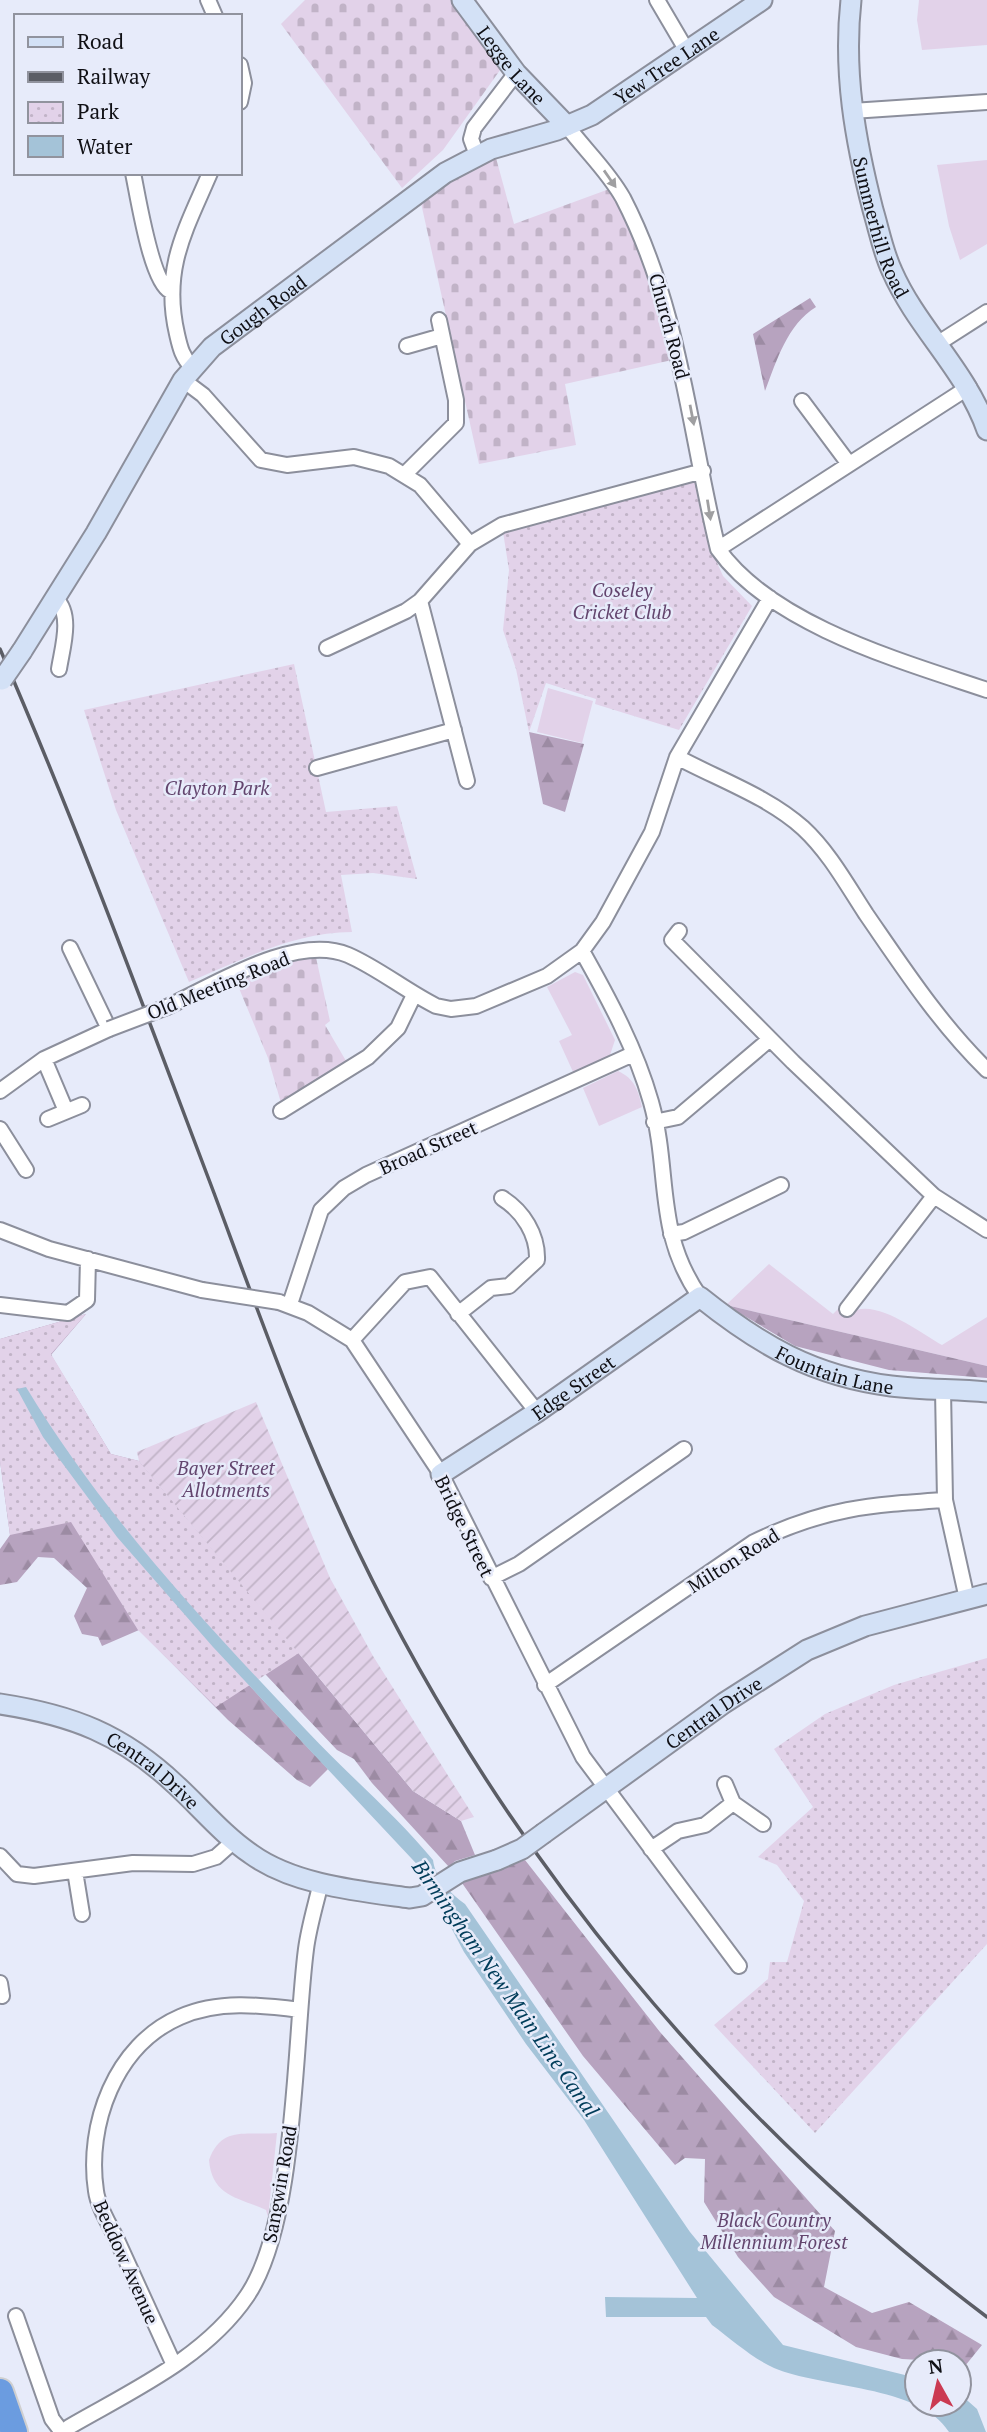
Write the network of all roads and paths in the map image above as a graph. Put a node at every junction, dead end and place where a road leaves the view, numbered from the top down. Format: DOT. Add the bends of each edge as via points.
graph roads {
  1 [pos="462,0"];
  2 [pos="657,0"];
  3 [pos="762,0"];
  4 [pos="851,0"];
  5 [pos="687,51"];
  6 [pos="516,73"];
  7 [pos="242,74"];
  8 [pos="242,92"];
  9 [pos="987,102"];
  10 [pos="852,111"];
  11 [pos="567,126"];
  12 [pos="477,155"];
  13 [pos="133,175"];
  14 [pos="209,175"];
  15 [pos="170,291"];
  16 [pos="987,312"];
  17 [pos="439,320"];
  18 [pos="442,336"];
  19 [pos="937,344"];
  20 [pos="407,346"];
  21 [pos="187,374"];
  22 [pos="969,387"];
  23 [pos="810,405"];
  24 [pos="986,425"];
  25 [pos="849,464"];
  26 [pos="703,471"];
  27 [pos="405,474"];
  28 [pos="470,544"];
  29 [pos="718,549"];
  30 [pos="770,598"];
  31 [pos="56,599"];
  32 [pos="420,601"];
  33 [pos="334,640"];
  34 [pos="59,669"];
  35 [pos="1,681"];
  36 [pos="987,690"];
  37 [pos="454,730"];
  38 [pos="677,757"];
  39 [pos="317,768"];
  40 [pos="467,780"];
  41 [pos="679,931"];
  42 [pos="71,948"];
  43 [pos="582,951"];
  44 [pos="414,995"];
  45 [pos="109,1029"];
  46 [pos="770,1039"];
  47 [pos="633,1054"];
  48 [pos="44,1059"];
  49 [pos="987,1070"];
  50 [pos="0,1091"];
  51 [pos="82,1105"];
  52 [pos="66,1111"];
  53 [pos="281,1111"];
  54 [pos="48,1119"];
  55 [pos="654,1122"];
  56 [pos="0,1129"];
  57 [pos="26,1170"];
  58 [pos="781,1185"];
  59 [pos="934,1196"];
  60 [pos="502,1198"];
  61 [pos="0,1230"];
  62 [pos="987,1230"];
  63 [pos="671,1234"];
  64 [pos="89,1259"];
  65 [pos="700,1297"];
  66 [pos="285,1303"];
  67 [pos="0,1304"];
  68 [pos="847,1309"];
  69 [pos="458,1314"];
  70 [pos="352,1340"];
  71 [pos="943,1390"];
  72 [pos="987,1392"];
  73 [pos="537,1412"];
  74 [pos="684,1449"];
  75 [pos="441,1474"];
  76 [pos="945,1500"];
  77 [pos="491,1578"];
  78 [pos="987,1594"];
  79 [pos="967,1599"];
  80 [pos="545,1685"];
  81 [pos="0,1704"];
  82 [pos="725,1784"];
  83 [pos="606,1791"];
  84 [pos="733,1803"];
  85 [pos="763,1824"];
  86 [pos="234,1841"];
  87 [pos="651,1849"];
  88 [pos="0,1856"];
  89 [pos="75,1871"];
  90 [pos="321,1882"];
  91 [pos="82,1914"];
  92 [pos="739,1966"];
  93 [pos="300,2010"];
  94 [pos="16,2316"];
  95 [pos="174,2365"];
  96 [pos="0,2392"];
  97 [pos="14,2432"];
  98 [pos="63,2432"];
  1 -- 6 [label="street, Legge Lane"];
  2 -- 5 [label="street"];
  3 -- 5 [label="street, Yew Tree Lane"];
  4 -- 10 [label="street, Summerhill Road" via="847,38"];
  5 -- 11 [label="street, Yew Tree Lane" via="592,115"];
  6 -- 11 [label="street, Legge Lane"];
  6 -- 12 [label="street" via="474,128 471,139"];
  7 -- 8 [label="street"];
  9 -- 10 [label="street"];
  10 -- 19 [label="street, Summerhill Road" via="863,171 892,271"];
  11 -- 12 [label="street, Gough Road"];
  11 -- 26 [label="street, Church Road, one-way" via="608,175 651,259 684,370"];
  12 -- 21 [label="street, Gough Road" via="425,187 212,347"];
  13 -- 15 [label="street" via="161,284"];
  14 -- 15 [label="street" via="180,243"];
  15 -- 21 [label="street"];
  16 -- 19 [label="street"];
  17 -- 18 [label="street"];
  18 -- 20 [label="street"];
  18 -- 27 [label="street" via="456,400 456,423"];
  19 -- 22 [label="street, Summerhill Road"];
  21 -- 27 [label="street" via="250,452 268,463 286,466 354,457"];
  21 -- 31 [label="street, Gough Road"];
  22 -- 24 [label="street, Summerhill Road"];
  22 -- 25 [label="street"];
  23 -- 25 [label="street"];
  25 -- 29 [label="street"];
  26 -- 28 [label="street" via="531,515"];
  26 -- 29 [label="street, Church Road, one-way"];
  27 -- 28 [label="street" via="431,496"];
  28 -- 32 [label="street"];
  29 -- 30 [label="street" via="732,568"];
  30 -- 36 [label="street" via="881,655"];
  30 -- 38 [label="street, Old Meeting Road"];
  31 -- 34 [label="street" via="65,620"];
  31 -- 35 [label="street, Gough Road, bridge"];
  32 -- 33 [label="street"];
  32 -- 37 [label="street"];
  37 -- 39 [label="street"];
  37 -- 40 [label="street"];
  38 -- 43 [label="street, Old Meeting Road" via="652,832"];
  38 -- 49 [label="street" via="803,828 825,852 954,1038"];
  41 -- 46 [label="street" via="672,940"];
  42 -- 45 [label="street"];
  43 -- 44 [label="street, Old Meeting Road" via="547,976 476,1006 451,1009"];
  43 -- 47 [label="street"];
  44 -- 45 [label="street, Old Meeting Road, bridge" via="359,961 328,949 283,955"];
  44 -- 53 [label="street" via="398,1028 368,1057"];
  45 -- 48 [label="street, Old Meeting Road"];
  46 -- 55 [label="street" via="678,1117"];
  46 -- 59 [label="street"];
  47 -- 55 [label="street"];
  47 -- 66 [label="street, Broad Street" via="344,1188 321,1210"];
  48 -- 50 [label="street, Old Meeting Road"];
  48 -- 52 [label="street"];
  51 -- 52 [label="street"];
  52 -- 54 [label="street"];
  55 -- 63 [label="street"];
  56 -- 57 [label="street"];
  58 -- 63 [label="street"];
  59 -- 62 [label="street"];
  59 -- 68 [label="street" via="866,1297"];
  60 -- 69 [label="street" via="515,1206 538,1243 537,1260 509,1286 491,1287"];
  61 -- 64 [label="street"];
  63 -- 65 [label="street" via="676,1258"];
  64 -- 66 [label="street, bridge" via="202,1290"];
  64 -- 67 [label="street" via="87,1300 68,1313"];
  65 -- 71 [label="street, Fountain Lane" via="739,1328 795,1362 890,1386"];
  65 -- 73 [label="street, Edge Street"];
  66 -- 70 [label="street, Bridge Street"];
  69 -- 70 [label="street" via="430,1277 405,1282"];
  69 -- 73 [label="street"];
  70 -- 75 [label="street, Bridge Street"];
  71 -- 72 [label="street, Fountain Lane"];
  71 -- 76 [label="street"];
  73 -- 75 [label="street, Edge Street"];
  74 -- 77 [label="street" via="519,1564"];
  75 -- 77 [label="street, Bridge Street"];
  76 -- 79 [label="street"];
  76 -- 80 [label="street, Milton Road" via="864,1505 826,1513 754,1542"];
  77 -- 80 [label="street, Bridge Street"];
  78 -- 79 [label="street, Central Drive"];
  79 -- 83 [label="street, Central Drive" via="865,1626 807,1650 724,1703"];
  80 -- 83 [label="street, Bridge Street"];
  81 -- 86 [label="street, Central Drive" via="75,1719 103,1732 150,1762"];
  82 -- 84 [label="street"];
  83 -- 87 [label="street, Bridge Street"];
  83 -- 90 [label="street, Central Drive, bridge" via="522,1849 460,1872 422,1896 410,1898"];
  84 -- 85 [label="street"];
  84 -- 87 [label="street" via="705,1825 678,1831"];
  86 -- 89 [label="street" via="204,1861"];
  86 -- 90 [label="street, Central Drive" via="278,1870"];
  87 -- 92 [label="street, Bridge Street"];
  88 -- 89 [label="street" via="17,1874"];
  89 -- 91 [label="street"];
  90 -- 93 [label="street, Sangwin Road" via="306,1946"];
  93 -- 95 [label="street, Sangwin Road" via="287,2147 265,2260 247,2296 228,2319"];
  93 -- 95 [label="street, Beddow Avenue" via="252,2004 180,2016 153,2033 122,2068 103,2103 93,2147 96,2194"];
  94 -- 98 [label="street" via="52,2419"];
  95 -- 98 [label="street, Sangwin Road"];
  96 -- 97 [label="highway"];
}
